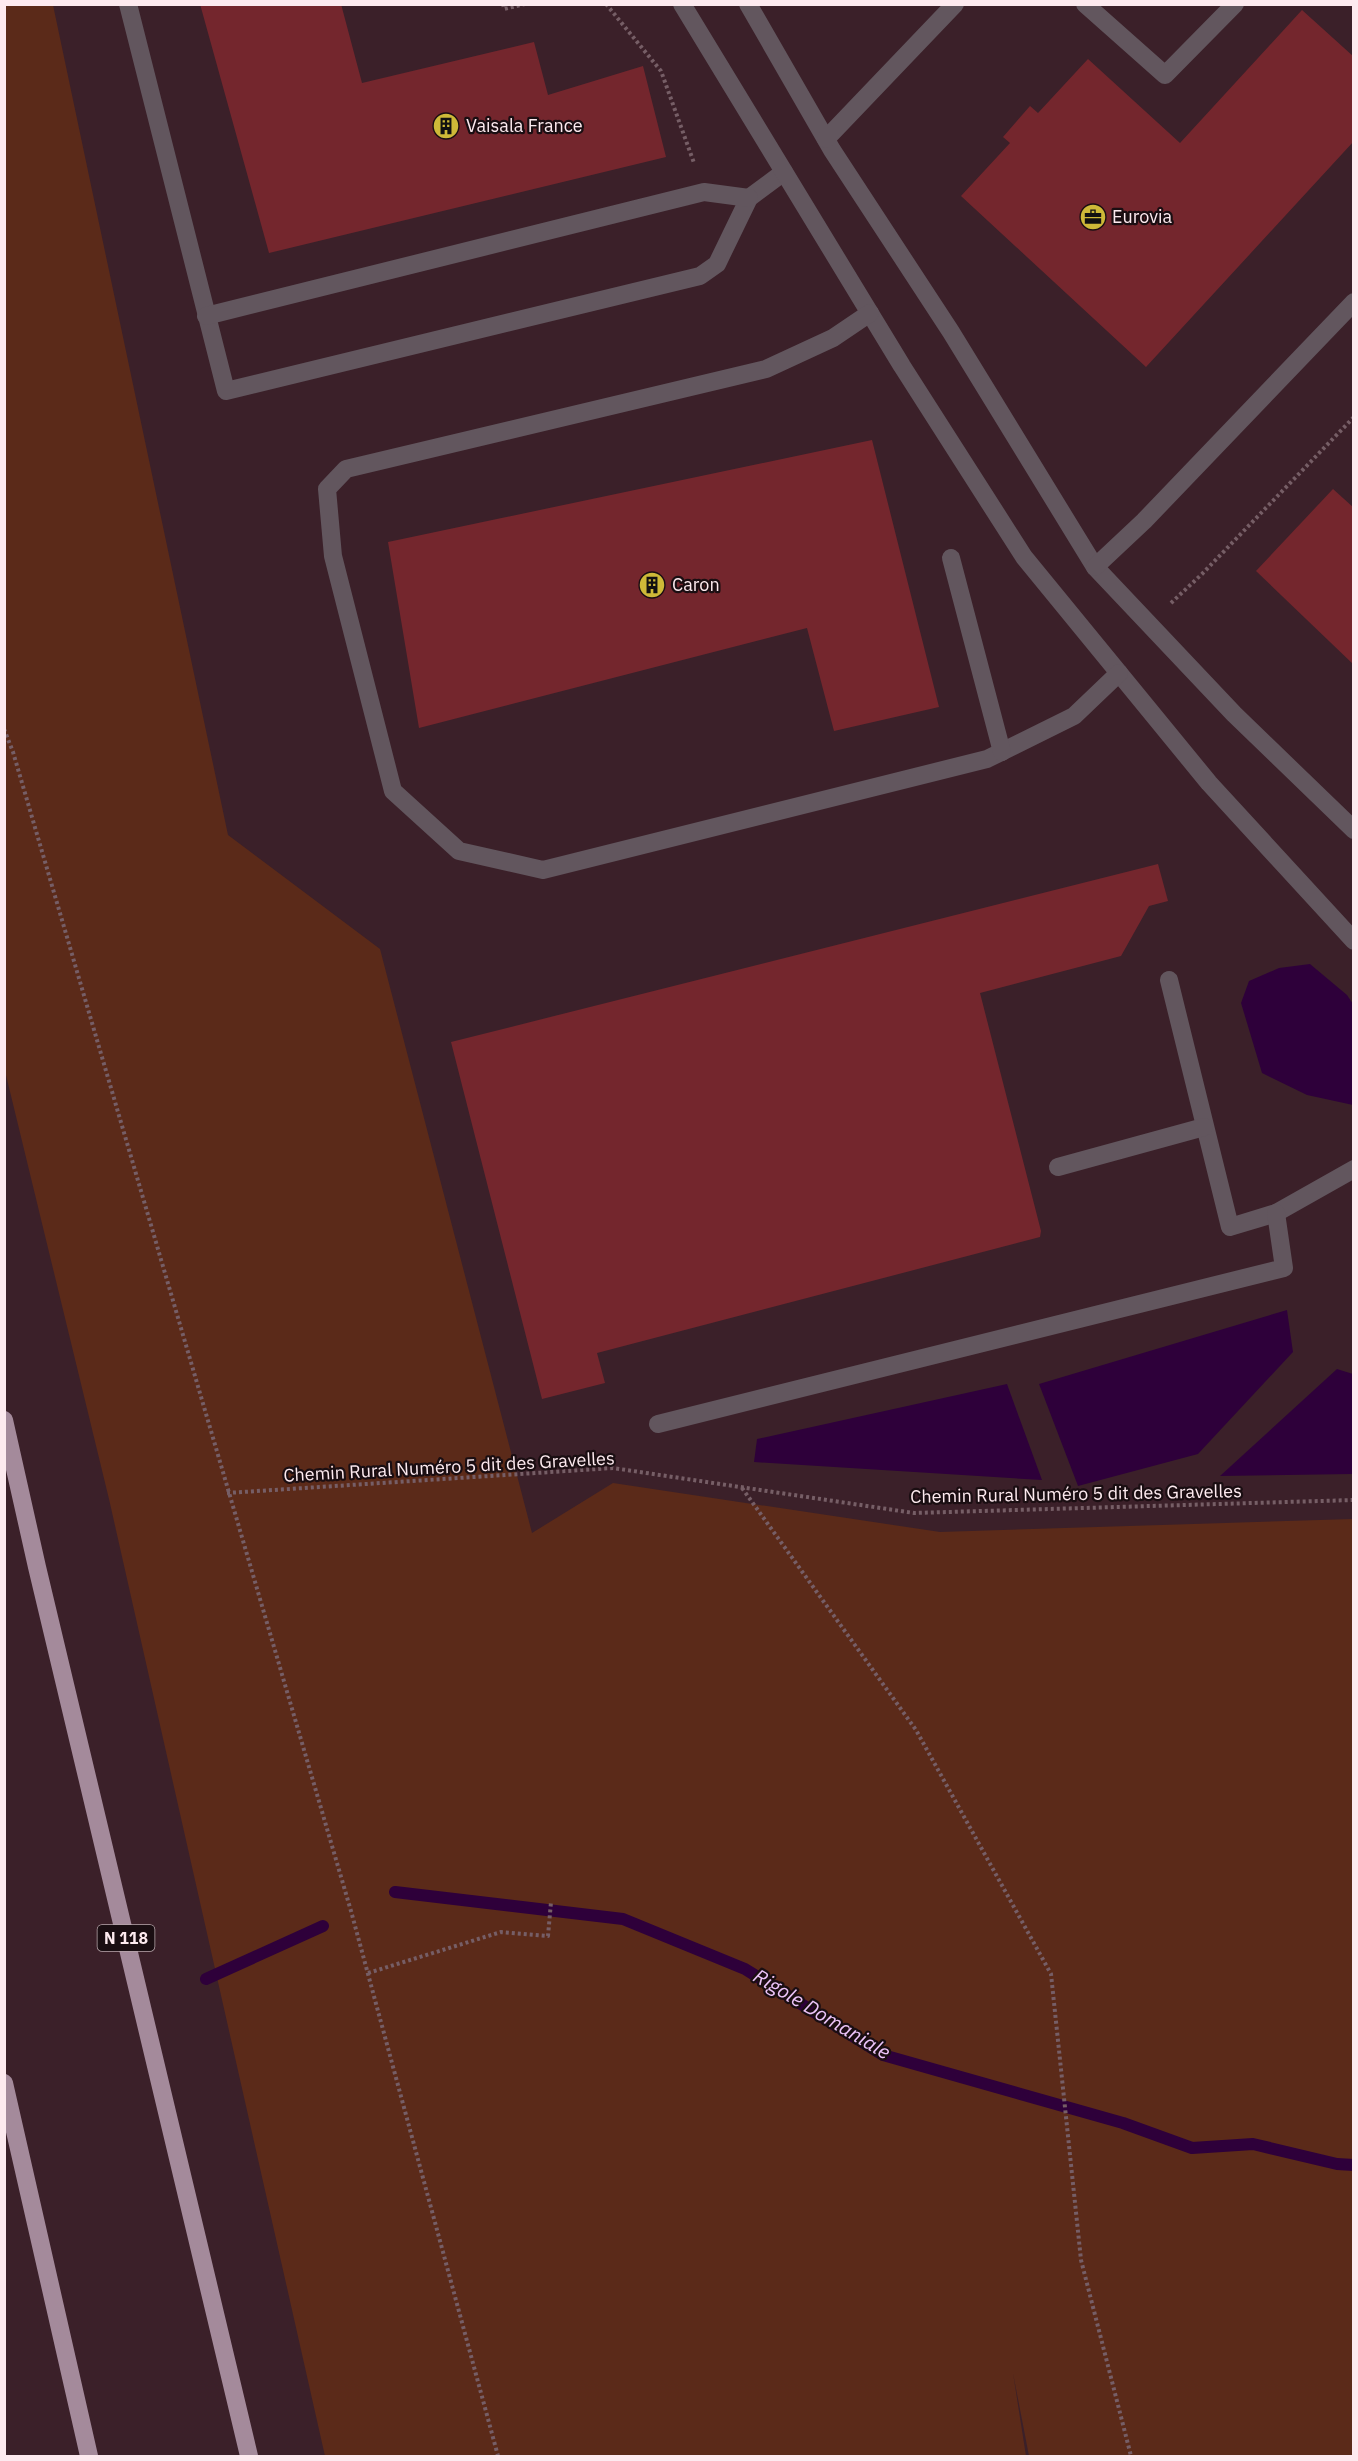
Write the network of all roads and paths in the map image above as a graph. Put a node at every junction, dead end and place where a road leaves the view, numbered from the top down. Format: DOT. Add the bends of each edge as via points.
graph roads {
  1 [pos="128,4"];
  2 [pos="503,4"];
  3 [pos="525,4"];
  4 [pos="606,4"];
  5 [pos="682,4"];
  6 [pos="748,4"];
  7 [pos="955,4"];
  8 [pos="1084,4"];
  9 [pos="1235,4"];
  10 [pos="826,139"];
  11 [pos="784,172"];
  12 [pos="704,192"];
  13 [pos="749,198"];
  14 [pos="1353,302"];
  15 [pos="870,313"];
  16 [pos="206,316"];
  17 [pos="1353,417"];
  18 [pos="951,558"];
  19 [pos="1095,567"];
  20 [pos="1148,623"];
  21 [pos="1119,673"];
  22 [pos="4,729"];
  23 [pos="1002,752"];
  24 [pos="1353,830"];
  25 [pos="1353,941"];
  26 [pos="1169,980"];
  27 [pos="1204,1127"];
  28 [pos="1058,1167"];
  29 [pos="1353,1169"];
  30 [pos="1276,1213"];
  31 [pos="4,1420"];
  32 [pos="658,1424"];
  33 [pos="741,1487"];
  34 [pos="228,1493"];
  35 [pos="1353,1500"];
  36 [pos="551,1902"];
  37 [pos="368,1973"];
  38 [pos="4,2083"];
  39 [pos="89,2457"];
  40 [pos="249,2457"];
  41 [pos="498,2457"];
  42 [pos="1131,2457"];
  1 -- 16 [label="lane"];
  2 -- 3 [label="path" via="504,9"];
  4 -- 12 [label="path" via="662,71"];
  5 -- 11 [label="lane"];
  6 -- 10 [label="lane"];
  7 -- 10 [label="lane"];
  8 -- 9 [label="lane" via="1165,75"];
  10 -- 19 [label="lane" via="951,332"];
  11 -- 13 [label="lane"];
  11 -- 15 [label="lane"];
  12 -- 13 [label="lane"];
  12 -- 16 [label="lane"];
  13 -- 16 [label="lane" via="717,264 700,276 226,391"];
  14 -- 19 [label="lane" via="1144,521"];
  15 -- 21 [label="lane" via="1024,557"];
  15 -- 23 [label="lane" via="833,338 766,369 346,469 327,489 333,555 393,791 459,851 543,870 987,759"];
  17 -- 20 [label="path" via="1202,574"];
  18 -- 23 [label="lane"];
  19 -- 20 [label="lane"];
  20 -- 24 [label="lane"];
  21 -- 23 [label="lane" via="1074,716"];
  21 -- 25 [label="lane" via="1209,783"];
  22 -- 34 [label="path"];
  26 -- 27 [label="lane"];
  27 -- 28 [label="lane"];
  27 -- 30 [label="lane" via="1230,1227"];
  29 -- 30 [label="lane"];
  30 -- 32 [label="lane" via="1284,1268"];
  31 -- 40 [label="highway, N 118"];
  33 -- 34 [label="path, Chemin Rural Numéro 5 dit des Gravelles" via="613,1468"];
  33 -- 35 [label="path, Chemin Rural Numéro 5 dit des Gravelles" via="914,1513"];
  33 -- 42 [label="path" via="916,1730 1051,1974 1081,2260"];
  34 -- 37 [label="path"];
  36 -- 37 [label="path" via="548,1936 501,1932"];
  37 -- 41 [label="path"];
  38 -- 39 [label="highway"];
}
